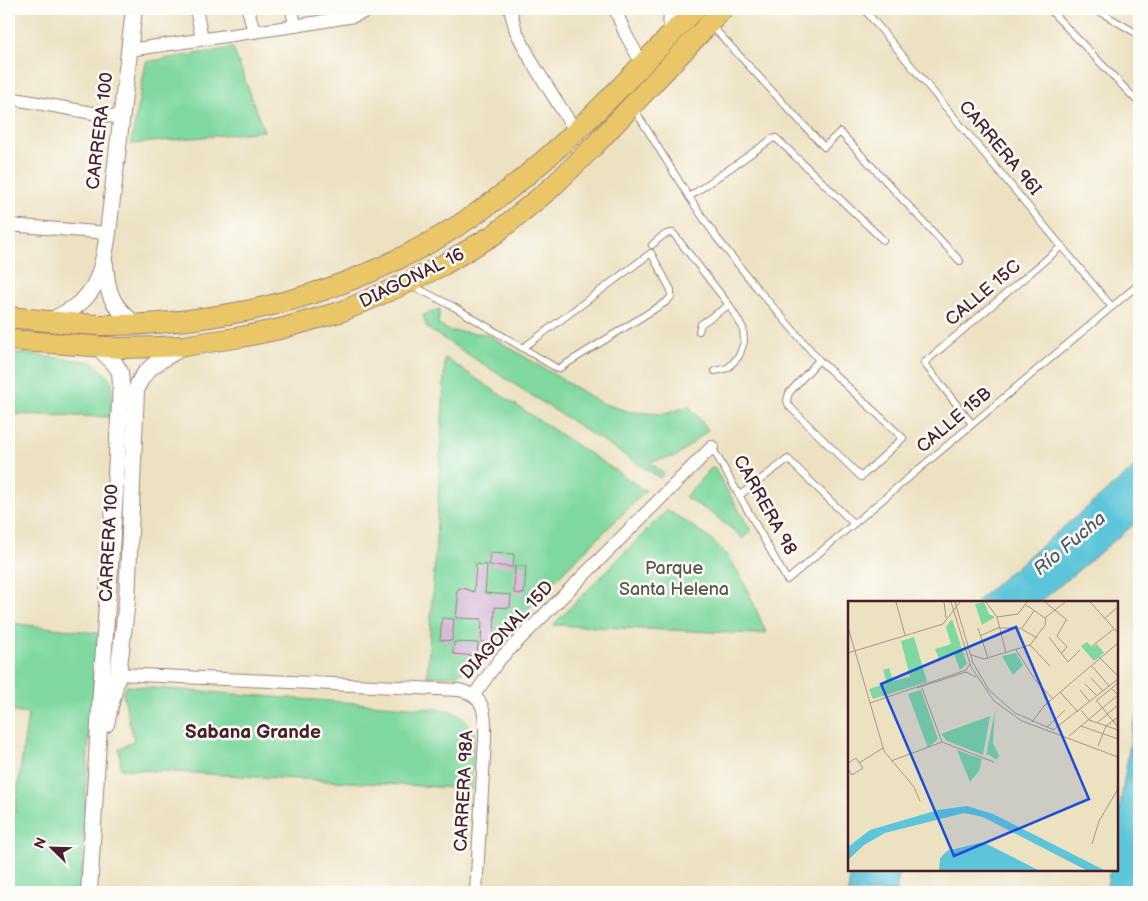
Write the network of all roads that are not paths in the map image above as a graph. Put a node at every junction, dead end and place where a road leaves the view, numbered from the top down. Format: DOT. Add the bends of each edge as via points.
graph roads {
  1 [pos="134,9"];
  2 [pos="196,9"];
  3 [pos="248,9"];
  4 [pos="292,9"];
  5 [pos="372,9"];
  6 [pos="510,9"];
  7 [pos="615,9"];
  8 [pos="672,9"];
  9 [pos="695,9"];
  10 [pos="864,9"];
  11 [pos="1049,9"];
  12 [pos="1095,9"];
  13 [pos="716,16"];
  14 [pos="295,26"];
  15 [pos="254,32"];
  16 [pos="1136,33"];
  17 [pos="671,34"];
  18 [pos="202,39"];
  19 [pos="129,50"];
  20 [pos="642,64"];
  21 [pos="9,98"];
  22 [pos="1139,103"];
  23 [pos="632,106"];
  24 [pos="121,118"];
  25 [pos="576,132"];
  26 [pos="689,197"];
  27 [pos="9,225"];
  28 [pos="108,233"];
  29 [pos="883,240"];
  30 [pos="652,245"];
  31 [pos="1062,246"];
  32 [pos="104,258"];
  33 [pos="960,261"];
  34 [pos="407,283"];
  35 [pos="1139,284"];
  36 [pos="728,305"];
  37 [pos="1112,306"];
  38 [pos="9,317"];
  39 [pos="48,321"];
  40 [pos="135,324"];
  41 [pos="699,331"];
  42 [pos="9,340"];
  43 [pos="184,346"];
  44 [pos="98,347"];
  45 [pos="523,348"];
  46 [pos="819,360"];
  47 [pos="715,371"];
  48 [pos="972,424"];
  49 [pos="712,447"];
  50 [pos="115,492"];
  51 [pos="132,493"];
  52 [pos="740,495"];
  53 [pos="854,524"];
  54 [pos="787,580"];
  55 [pos="118,674"];
  56 [pos="474,695"];
  57 [pos="96,763"];
  58 [pos="89,892"];
  59 [pos="476,892"];
  1 -- 19 [label="street, CARRERA 100"];
  2 -- 18 [label="street"];
  3 -- 15 [label="street"];
  4 -- 14 [label="street"];
  5 -- 14 [label="street" via="354,16"];
  6 -- 25 [label="street" via="516,31 533,64"];
  7 -- 20 [label="street"];
  8 -- 17 [label="street"];
  9 -- 17 [label="main road, DIAGONAL 16"];
  10 -- 31 [label="lane, CARRERA 96I"];
  11 -- 22 [label="lane"];
  12 -- 16 [label="lane"];
  13 -- 23 [label="main road, DIAGONAL 16"];
  13 -- 33 [label="lane" via="824,147 840,132"];
  14 -- 15 [label="street"];
  15 -- 18 [label="street"];
  17 -- 20 [label="main road, DIAGONAL 16"];
  18 -- 19 [label="street"];
  19 -- 24 [label="street, CARRERA 100"];
  20 -- 25 [label="main road, DIAGONAL 16"];
  21 -- 24 [label="street"];
  23 -- 26 [label="lane"];
  23 -- 34 [label="main road, DIAGONAL 16" via="574,167 495,234"];
  24 -- 28 [label="street, CARRERA 100"];
  25 -- 40 [label="main road, DIAGONAL 16" via="514,186 459,226 361,277 266,306 201,319"];
  26 -- 29 [label="lane" via="776,138"];
  26 -- 46 [label="lane" via="717,238"];
  27 -- 28 [label="street"];
  28 -- 32 [label="street, CARRERA 100"];
  30 -- 36 [label="lane" via="664,234 673,233"];
  31 -- 37 [label="lane, CARRERA 96I"];
  31 -- 48 [label="lane, CALLE 15C" via="924,363"];
  32 -- 39 [label="street, CARRERA 100" via="88,295 78,306"];
  32 -- 40 [label="street, CARRERA 100" via="109,292 123,314"];
  34 -- 43 [label="main road, DIAGONAL 16" via="351,308 280,329"];
  34 -- 45 [label="lane"];
  35 -- 37 [label="lane, CALLE 15B"];
  36 -- 41 [label="lane" via="701,324"];
  36 -- 47 [label="lane" via="743,328 744,342 739,356 728,368"];
  37 -- 48 [label="lane, CALLE 15B"];
  38 -- 39 [label="main road, DIAGONAL 16"];
  39 -- 40 [label="main road, DIAGONAL 16"];
  42 -- 44 [label="main road, DIAGONAL 16"];
  43 -- 44 [label="main road, DIAGONAL 16"];
  43 -- 51 [label="street, CARRERA 100" via="149,368 139,382"];
  44 -- 50 [label="street, CARRERA 100" via="120,372"];
  45 -- 45 [label="lane" via="558,369 666,302 671,297 671,290 651,252"];
  46 -- 46 [label="lane" via="903,438 861,477 789,406 789,393"];
  48 -- 53 [label="lane, CALLE 15B"];
  49 -- 52 [label="lane, CARRERA 98"];
  49 -- 56 [label="street, DIAGONAL 15D" via="500,659"];
  50 -- 51 [label="street"];
  50 -- 57 [label="street, CARRERA 100"];
  51 -- 55 [label="street, CARRERA 100" via="127,600"];
  52 -- 53 [label="lane" via="788,459"];
  52 -- 54 [label="lane, CARRERA 98"];
  53 -- 54 [label="lane, CALLE 15B"];
  55 -- 56 [label="street, DIAGONAL 15D" via="459,690"];
  55 -- 57 [label="street, CARRERA 100"];
  56 -- 59 [label="street, CARRERA 98A" via="485,719"];
  57 -- 58 [label="street, CARRERA 100"];
}
